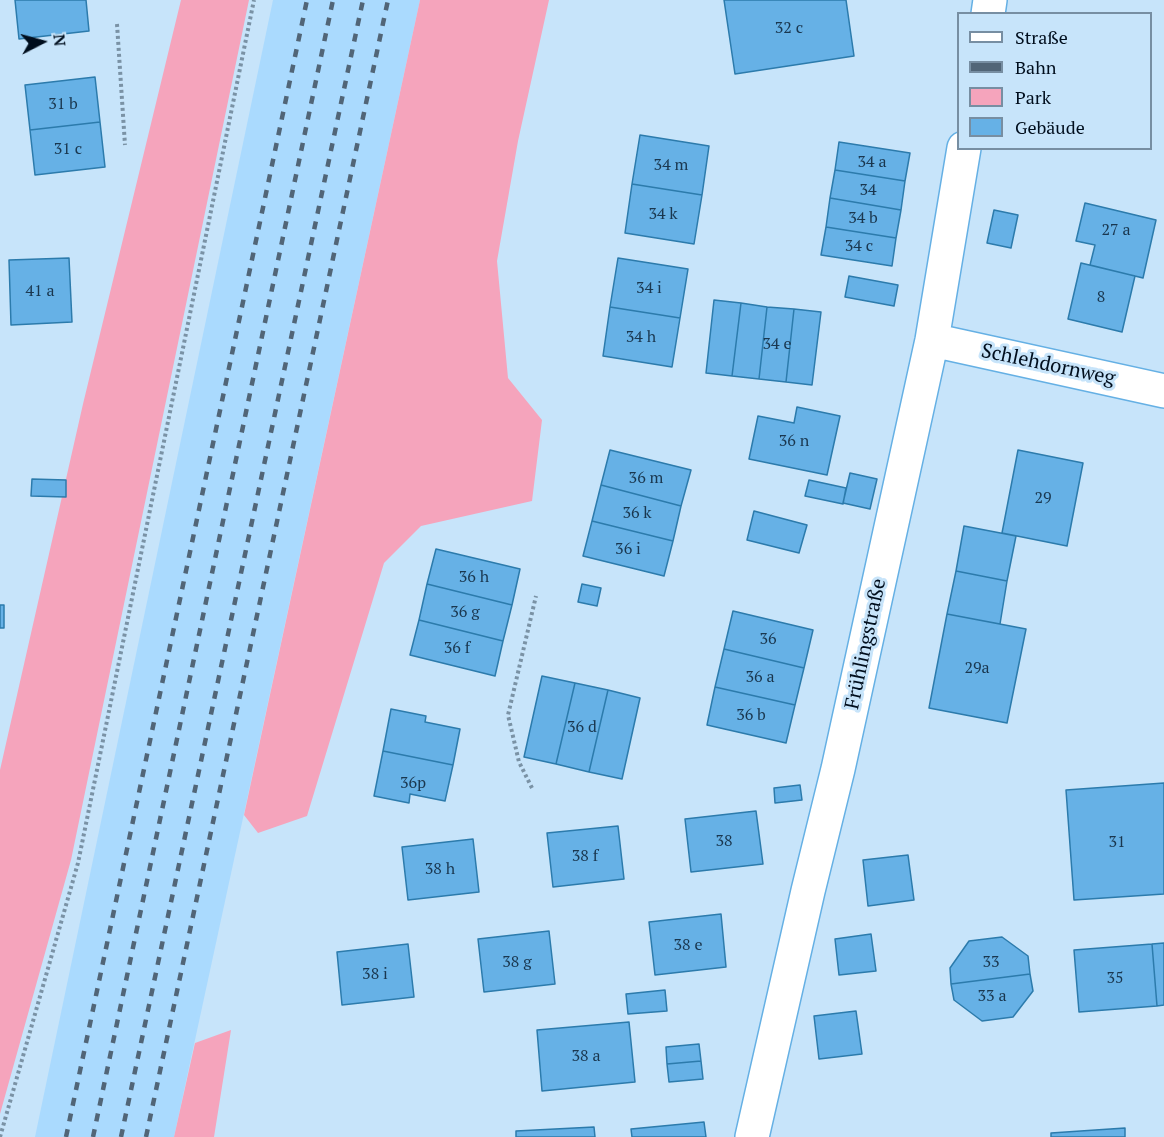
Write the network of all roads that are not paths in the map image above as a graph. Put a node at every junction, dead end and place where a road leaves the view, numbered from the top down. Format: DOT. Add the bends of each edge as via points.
graph roads {
  1 [pos="964,150"];
  2 [pos="932,340"];
  3 [pos="1164,391"];
  4 [pos="752,1137"];
  1 -- 2 [label="street, Frühlingstraße"];
  2 -- 3 [label="street, Schlehdornweg"];
  2 -- 4 [label="street, Frühlingstraße" via="838,770"];
}
